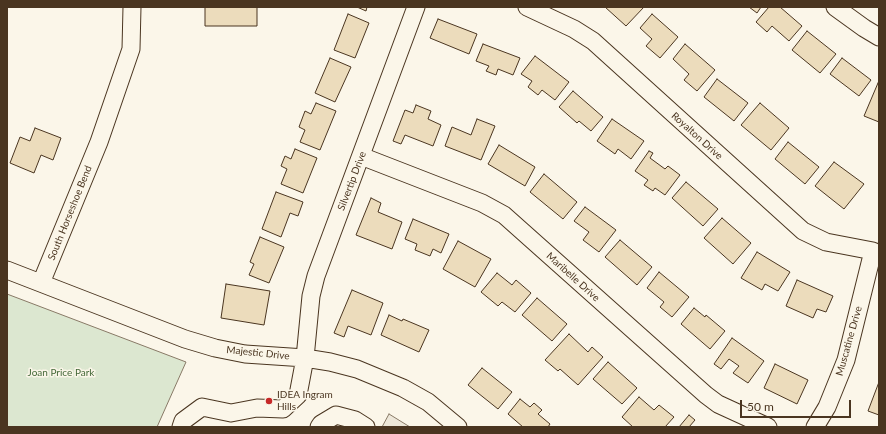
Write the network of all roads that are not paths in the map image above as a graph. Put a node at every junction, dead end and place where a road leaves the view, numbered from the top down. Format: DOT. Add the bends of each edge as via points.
graph roads {
  1 [pos="132,7"];
  2 [pos="416,7"];
  3 [pos="527,7"];
  4 [pos="835,7"];
  5 [pos="879,37"];
  6 [pos="361,156"];
  7 [pos="873,251"];
  8 [pos="7,270"];
  9 [pos="41,283"];
  10 [pos="305,358"];
  11 [pos="181,427"];
  12 [pos="320,427"];
  13 [pos="366,427"];
  14 [pos="458,427"];
  15 [pos="768,427"];
  16 [pos="815,427"];
  1 -- 9 [label="street, South Horseshoe Bend" via="131,49 99,142"];
  2 -- 6 [label="street, Silvertip Drive"];
  3 -- 7 [label="street, Royalton Drive" via="574,29 593,42 803,231 826,242"];
  4 -- 5 [label="street"];
  6 -- 10 [label="street, Silvertip Drive" via="316,276 311,296"];
  6 -- 15 [label="street, Maribelle Drive" via="482,202 504,215 706,395 718,404"];
  7 -- 16 [label="street, Muscatine Drive" via="846,360 829,402"];
  8 -- 9 [label="street, Majestic Drive"];
  9 -- 10 [label="street, Majestic Drive" via="185,339 215,348 245,354"];
  10 -- 11 [label="street, Silvertip Drive" via="298,396 283,409 257,408 231,413 202,407 183,421"];
  10 -- 14 [label="street, Majestic Drive" via="356,369 397,385 428,402"];
  12 -- 13 [label="street" via="336,415 355,420"];
}
